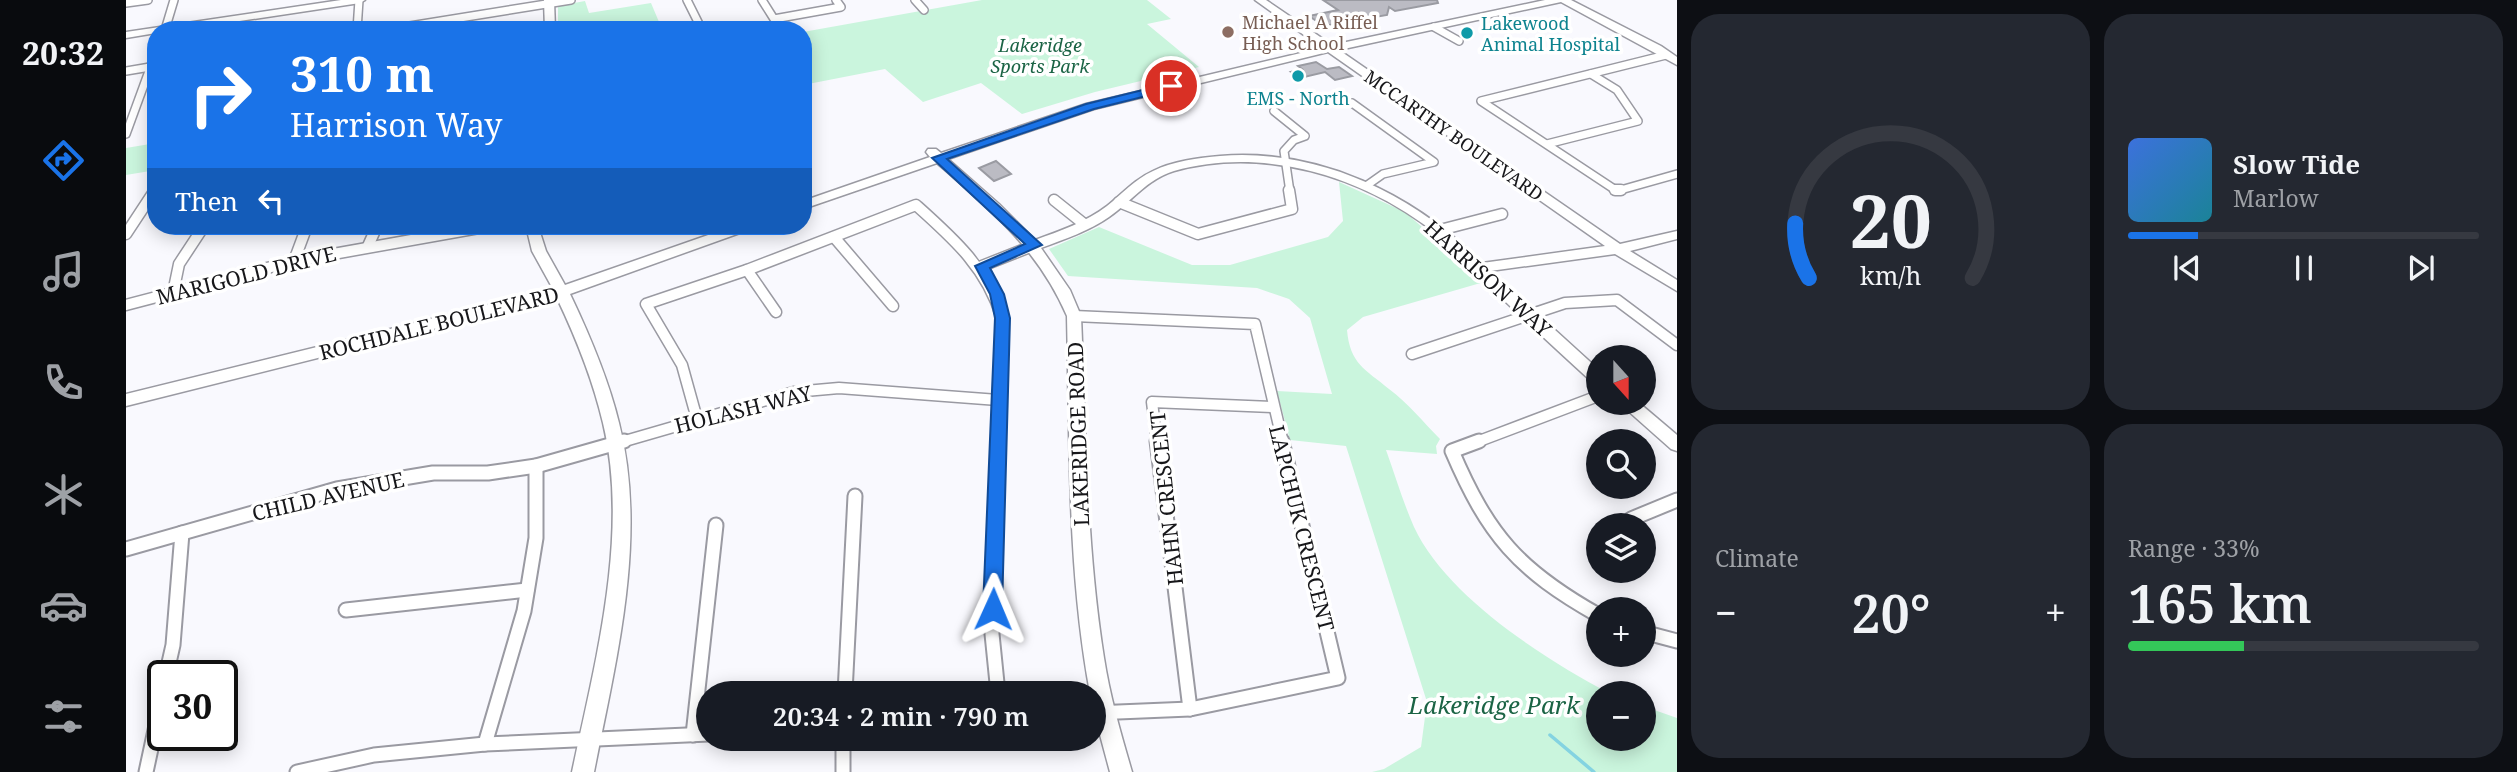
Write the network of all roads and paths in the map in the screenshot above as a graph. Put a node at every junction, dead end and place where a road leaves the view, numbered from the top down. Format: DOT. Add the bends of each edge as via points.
graph roads {
  1 [pos="148,0"];
  2 [pos="174,0"];
  3 [pos="359,0"];
  4 [pos="571,0"];
  5 [pos="687,0"];
  6 [pos="762,0"];
  7 [pos="836,0"];
  8 [pos="915,0"];
  9 [pos="1260,0"];
  10 [pos="1272,0"];
  11 [pos="1527,0"];
  12 [pos="1562,0"];
  13 [pos="549,2"];
  14 [pos="126,3"];
  15 [pos="924,10"];
  16 [pos="165,21"];
  17 [pos="220,21"];
  18 [pos="358,21"];
  19 [pos="450,21"];
  20 [pos="550,21"];
  21 [pos="698,21"];
  22 [pos="1434,27"];
  23 [pos="147,32"];
  24 [pos="126,35"];
  25 [pos="1458,41"];
  26 [pos="1331,46"];
  27 [pos="1667,55"];
  28 [pos="1677,62"];
  29 [pos="147,68"];
  30 [pos="126,71"];
  31 [pos="1591,74"];
  32 [pos="147,82"];
  33 [pos="1352,103"];
  34 [pos="1274,111"];
  35 [pos="126,134"];
  36 [pos="1546,144"];
  37 [pos="934,154"];
  38 [pos="1283,161"];
  39 [pos="1677,174"];
  40 [pos="1366,186"];
  41 [pos="812,193"];
  42 [pos="1054,200"];
  43 [pos="812,201"];
  44 [pos="147,202"];
  45 [pos="1119,202"];
  46 [pos="1502,214"];
  47 [pos="1084,224"];
  48 [pos="1677,225"];
  49 [pos="1440,230"];
  50 [pos="126,234"];
  51 [pos="198,235"];
  52 [pos="304,235"];
  53 [pos="373,235"];
  54 [pos="431,235"];
  55 [pos="534,235"];
  56 [pos="695,235"];
  57 [pos="718,235"];
  58 [pos="1677,235"];
  59 [pos="834,237"];
  60 [pos="1035,245"];
  61 [pos="368,246"];
  62 [pos="1622,247"];
  63 [pos="294,261"];
  64 [pos="982,266"];
  65 [pos="1479,268"];
  66 [pos="747,270"];
  67 [pos="1677,286"];
  68 [pos="559,287"];
  69 [pos="173,293"];
  70 [pos="126,305"];
  71 [pos="893,306"];
  72 [pos="776,312"];
  73 [pos="1527,314"];
  74 [pos="1074,316"];
  75 [pos="1677,345"];
  76 [pos="1412,354"];
  77 [pos="1586,367"];
  78 [pos="126,390"];
  79 [pos="126,400"];
  80 [pos="998,400"];
  81 [pos="1586,400"];
  82 [pos="1272,407"];
  83 [pos="1642,415"];
  84 [pos="697,419"];
  85 [pos="614,443"];
  86 [pos="1677,444"];
  87 [pos="536,467"];
  88 [pos="855,496"];
  89 [pos="1677,500"];
  90 [pos="1646,513"];
  91 [pos="716,525"];
  92 [pos="182,533"];
  93 [pos="126,549"];
  94 [pos="527,590"];
  95 [pos="1586,609"];
  96 [pos="346,610"];
  97 [pos="1656,635"];
  98 [pos="1677,641"];
  99 [pos="170,660"];
  100 [pos="846,681"];
  101 [pos="997,681"];
  102 [pos="1095,681"];
  103 [pos="1189,709"];
  104 [pos="1106,713"];
  105 [pos="1106,732"];
  106 [pos="693,734"];
  107 [pos="590,739"];
  108 [pos="485,744"];
  109 [pos="151,751"];
  110 [pos="844,751"];
  111 [pos="146,772"];
  112 [pos="297,772"];
  113 [pos="583,772"];
  114 [pos="843,772"];
  115 [pos="1121,772"];
  1 -- 14 [label="street"];
  2 -- 16 [label="street"];
  3 -- 17 [label="main road"];
  3 -- 18 [label="street"];
  4 -- 13 [label="street"];
  5 -- 21 [label="street"];
  6 -- 7 [label="street" via="774,19 841,7"];
  8 -- 15 [label="street"];
  9 -- 26 [label="main road, MCCARTHY BOULEVARD"];
  10 -- 26 [label="main road, MCCARTHY BOULEVARD"];
  11 -- 26 [label="main road"];
  12 -- 22 [label="main road"];
  12 -- 27 [label="main road"];
  13 -- 19 [label="street"];
  13 -- 20 [label="main road"];
  22 -- 25 [label="street"];
  22 -- 26 [label="main road"];
  23 -- 24 [label="main road"];
  26 -- 37 [label="main road" via="1090,106"];
  26 -- 62 [label="main road, MCCARTHY BOULEVARD"];
  26 -- 62 [label="main road, MCCARTHY BOULEVARD"];
  27 -- 28 [label="main road"];
  27 -- 31 [label="street"];
  29 -- 30 [label="street"];
  31 -- 36 [label="street" via="1617,90 1637,121"];
  31 -- 36 [label="street" via="1481,101"];
  32 -- 35 [label="street"];
  33 -- 40 [label="street" via="1434,162 1383,174"];
  34 -- 38 [label="street" via="1305,136 1284,151"];
  36 -- 39 [label="street" via="1617,191"];
  37 -- 41 [label="main road"];
  37 -- 43 [label="main road"];
  37 -- 60 [label="main road, LAKERIDGE ROAD"];
  38 -- 40 [label="main road, HARRISON WAY"];
  38 -- 45 [label="main road, HARRISON WAY" via="1201,160 1165,170 1137,185"];
  38 -- 45 [label="street" via="1292,209 1198,234"];
  40 -- 49 [label="main road, HARRISON WAY"];
  42 -- 47 [label="street"];
  44 -- 50 [label="street"];
  45 -- 47 [label="main road, HARRISON WAY"];
  46 -- 49 [label="street"];
  47 -- 60 [label="main road, HARRISON WAY"];
  48 -- 62 [label="main road" via="1628,240"];
  49 -- 65 [label="main road, HARRISON WAY"];
  51 -- 69 [label="street" via="179,264"];
  52 -- 63 [label="street"];
  53 -- 61 [label="street"];
  54 -- 61 [label="street, MARIGOLD DRIVE"];
  55 -- 68 [label="main road"];
  56 -- 68 [label="main road, ROCHDALE BOULEVARD"];
  57 -- 68 [label="main road, ROCHDALE BOULEVARD"];
  58 -- 62 [label="main road" via="1639,247"];
  59 -- 64 [label="street" via="916,205"];
  59 -- 66 [label="street"];
  59 -- 71 [label="street"];
  60 -- 64 [label="street, HARRISON WAY"];
  60 -- 74 [label="main road, LAKERIDGE ROAD" via="1065,289"];
  61 -- 63 [label="street, MARIGOLD DRIVE"];
  62 -- 65 [label="main road"];
  62 -- 67 [label="main road, MCCARTHY BOULEVARD"];
  63 -- 69 [label="street, MARIGOLD DRIVE"];
  64 -- 80 [label="street" via="997,294 1002,318"];
  65 -- 73 [label="main road, HARRISON WAY"];
  66 -- 72 [label="street"];
  66 -- 84 [label="street" via="646,304 682,365"];
  68 -- 78 [label="main road, ROCHDALE BOULEVARD"];
  68 -- 79 [label="main road, ROCHDALE BOULEVARD"];
  68 -- 85 [label="main road" via="598,379"];
  69 -- 70 [label="street, MARIGOLD DRIVE"];
  73 -- 75 [label="street" via="1565,303 1617,300"];
  73 -- 76 [label="street"];
  73 -- 77 [label="main road, HARRISON WAY"];
  74 -- 82 [label="street, LAPCHUK CRESCENT" via="1255,324"];
  74 -- 102 [label="main road, LAKERIDGE ROAD" via="1084,598"];
  80 -- 84 [label="street, HOLASH WAY" via="839,388 794,392"];
  80 -- 101 [label="street" via="992,634"];
  81 -- 95 [label="street" via="1452,450 1472,500 1499,541 1525,568"];
  82 -- 103 [label="street, HAHN CRESCENT" via="1152,402"];
  82 -- 103 [label="street, LAPCHUK CRESCENT" via="1338,678"];
  83 -- 86 [label="main road"];
  84 -- 85 [label="street, HOLASH WAY"];
  85 -- 87 [label="street, CHILD AVENUE"];
  85 -- 107 [label="main road" via="621,520 617,590"];
  87 -- 92 [label="street, CHILD AVENUE" via="385,480"];
  87 -- 94 [label="street" via="536,538"];
  88 -- 100 [label="street"];
  89 -- 90 [label="street"];
  91 -- 106 [label="street"];
  92 -- 93 [label="street, CHILD AVENUE"];
  92 -- 99 [label="street"];
  94 -- 96 [label="street"];
  94 -- 108 [label="street"];
  97 -- 98 [label="street"];
  103 -- 104 [label="street, LAPCHUK CRESCENT"];
  105 -- 115 [label="main road, LAKERIDGE ROAD"];
  106 -- 107 [label="street"];
  107 -- 108 [label="street"];
  107 -- 113 [label="main road"];
  108 -- 112 [label="street" via="374,755"];
  109 -- 111 [label="street"];
  110 -- 114 [label="street"];
}
